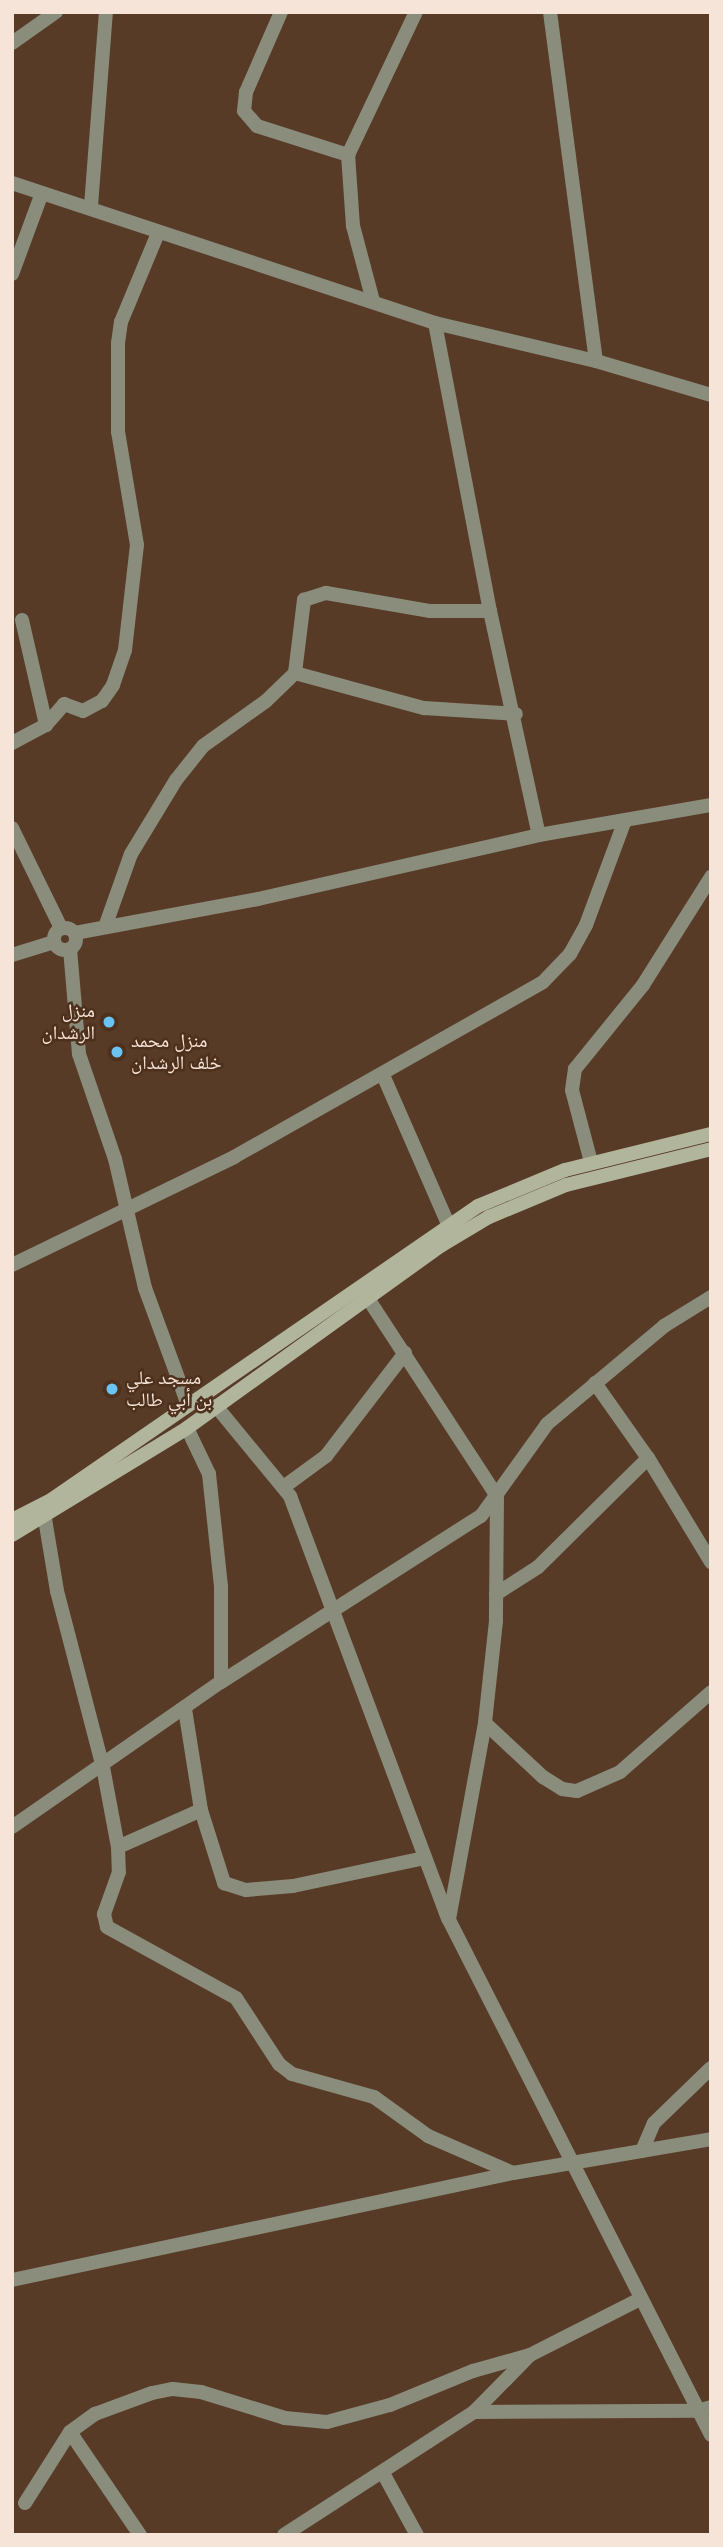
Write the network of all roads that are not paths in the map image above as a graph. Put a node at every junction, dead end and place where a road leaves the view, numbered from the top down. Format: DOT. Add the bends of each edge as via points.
graph roads {
  1 [pos="57,12"];
  2 [pos="106,12"];
  3 [pos="281,12"];
  4 [pos="416,12"];
  5 [pos="550,12"];
  6 [pos="12,43"];
  7 [pos="348,155"];
  8 [pos="12,183"];
  9 [pos="42,193"];
  10 [pos="91,205"];
  11 [pos="158,233"];
  12 [pos="12,274"];
  13 [pos="373,301"];
  14 [pos="435,323"];
  15 [pos="596,361"];
  16 [pos="711,394"];
  17 [pos="490,611"];
  18 [pos="22,620"];
  19 [pos="295,673"];
  20 [pos="516,714"];
  21 [pos="46,725"];
  22 [pos="12,743"];
  23 [pos="711,805"];
  24 [pos="624,823"];
  25 [pos="12,828"];
  26 [pos="539,835"];
  27 [pos="711,877"];
  28 [pos="105,927"];
  29 [pos="68,931"];
  30 [pos="54,942"];
  31 [pos="71,949"];
  32 [pos="12,955"];
  33 [pos="383,1075"];
  34 [pos="711,1134"];
  35 [pos="711,1149"];
  36 [pos="591,1162"];
  37 [pos="125,1209"];
  38 [pos="448,1224"];
  39 [pos="12,1265"];
  40 [pos="711,1297"];
  41 [pos="369,1300"];
  42 [pos="405,1353"];
  43 [pos="595,1383"];
  44 [pos="188,1405"];
  45 [pos="216,1406"];
  46 [pos="187,1428"];
  47 [pos="648,1458"];
  48 [pos="285,1486"];
  49 [pos="497,1496"];
  50 [pos="45,1518"];
  51 [pos="12,1520"];
  52 [pos="12,1535"];
  53 [pos="711,1562"];
  54 [pos="496,1594"];
  55 [pos="334,1610"];
  56 [pos="222,1682"];
  57 [pos="711,1692"];
  58 [pos="185,1709"];
  59 [pos="485,1723"];
  60 [pos="103,1767"];
  61 [pos="201,1810"];
  62 [pos="19,1819"];
  63 [pos="12,1827"];
  64 [pos="118,1847"];
  65 [pos="425,1858"];
  66 [pos="449,1920"];
  67 [pos="711,2068"];
  68 [pos="711,2139"];
  69 [pos="642,2151"];
  70 [pos="572,2161"];
  71 [pos="513,2173"];
  72 [pos="12,2280"];
  73 [pos="640,2299"];
  74 [pos="530,2355"];
  75 [pos="704,2409"];
  76 [pos="474,2412"];
  77 [pos="70,2432"];
  78 [pos="711,2435"];
  79 [pos="383,2473"];
  80 [pos="25,2503"];
  81 [pos="140,2535"];
  82 [pos="285,2535"];
  83 [pos="417,2535"];
  1 -- 6 [label="street"];
  2 -- 10 [label="street"];
  3 -- 7 [label="street" via="246,93 244,111 257,126"];
  4 -- 7 [label="street"];
  5 -- 15 [label="street"];
  7 -- 13 [label="street" via="353,226"];
  8 -- 9 [label="street"];
  9 -- 10 [label="street"];
  9 -- 12 [label="street"];
  10 -- 11 [label="street"];
  11 -- 13 [label="street"];
  11 -- 21 [label="street" via="121,322 118,343 118,432 137,545 125,650 102,701 83,711 64,704"];
  13 -- 14 [label="street"];
  14 -- 15 [label="street"];
  14 -- 17 [label="street"];
  15 -- 16 [label="street"];
  17 -- 19 [label="street" via="430,611 316,593 304,600"];
  17 -- 20 [label="street"];
  18 -- 21 [label="street"];
  19 -- 20 [label="street" via="424,708"];
  19 -- 28 [label="street" via="266,701 203,746 176,780 131,854"];
  20 -- 26 [label="street"];
  21 -- 22 [label="street"];
  23 -- 24 [label="street"];
  24 -- 26 [label="street"];
  24 -- 33 [label="street" via="586,925 555,972"];
  25 -- 29 [label="street"];
  26 -- 28 [label="street" via="257,899"];
  27 -- 36 [label="street" via="643,985 575,1069 572,1090"];
  28 -- 29 [label="street"];
  29 -- 30 [label="street"];
  29 -- 31 [label="street"];
  30 -- 31 [label="street" via="59,948"];
  30 -- 32 [label="street"];
  31 -- 37 [label="street" via="79,1054 113,1152"];
  33 -- 37 [label="street" via="234,1157"];
  33 -- 38 [label="street"];
  34 -- 36 [label="main road"];
  35 -- 41 [label="main road" via="591,1178 511,1206 442,1245"];
  36 -- 38 [label="main road" via="504,1193"];
  37 -- 39 [label="street"];
  37 -- 44 [label="street" via="145,1288"];
  38 -- 44 [label="main road"];
  40 -- 43 [label="street" via="664,1326"];
  41 -- 42 [label="street"];
  41 -- 45 [label="main road"];
  42 -- 48 [label="street" via="326,1456"];
  42 -- 49 [label="street"];
  43 -- 47 [label="street"];
  43 -- 49 [label="street" via="531,1443"];
  44 -- 51 [label="main road" via="57,1496"];
  45 -- 46 [label="main road"];
  45 -- 48 [label="street"];
  46 -- 50 [label="main road"];
  46 -- 56 [label="street" via="209,1474 221,1587"];
  47 -- 53 [label="street"];
  47 -- 54 [label="street" via="538,1567"];
  48 -- 55 [label="street"];
  49 -- 54 [label="street"];
  49 -- 55 [label="street" via="472,1522"];
  50 -- 52 [label="main road"];
  50 -- 60 [label="street" via="58,1591"];
  54 -- 59 [label="street"];
  55 -- 56 [label="street"];
  55 -- 65 [label="street"];
  56 -- 58 [label="street"];
  57 -- 59 [label="street" via="621,1772 577,1791 562,1789 543,1777"];
  58 -- 60 [label="street"];
  58 -- 61 [label="street"];
  59 -- 66 [label="street"];
  60 -- 62 [label="street"];
  60 -- 64 [label="street"];
  61 -- 64 [label="street"];
  61 -- 65 [label="street" via="218,1873 235,1889 293,1886"];
  62 -- 63 [label="street"];
  64 -- 71 [label="street" via="119,1872 104,1918 110,1931 236,1998 279,2064 292,2074 367,2094 428,2136"];
  65 -- 66 [label="street"];
  66 -- 70 [label="street"];
  67 -- 69 [label="street" via="654,2123"];
  68 -- 69 [label="street"];
  69 -- 70 [label="street"];
  70 -- 71 [label="street"];
  70 -- 73 [label="street"];
  71 -- 72 [label="street"];
  73 -- 74 [label="street"];
  73 -- 75 [label="street"];
  74 -- 76 [label="street"];
  74 -- 77 [label="street" via="473,2371 390,2405 327,2422 285,2418 217,2395 173,2389 117,2405"];
  75 -- 76 [label="street"];
  75 -- 78 [label="street"];
  76 -- 79 [label="street"];
  77 -- 80 [label="street"];
  77 -- 81 [label="street"];
  79 -- 82 [label="street"];
  79 -- 83 [label="street"];
}
